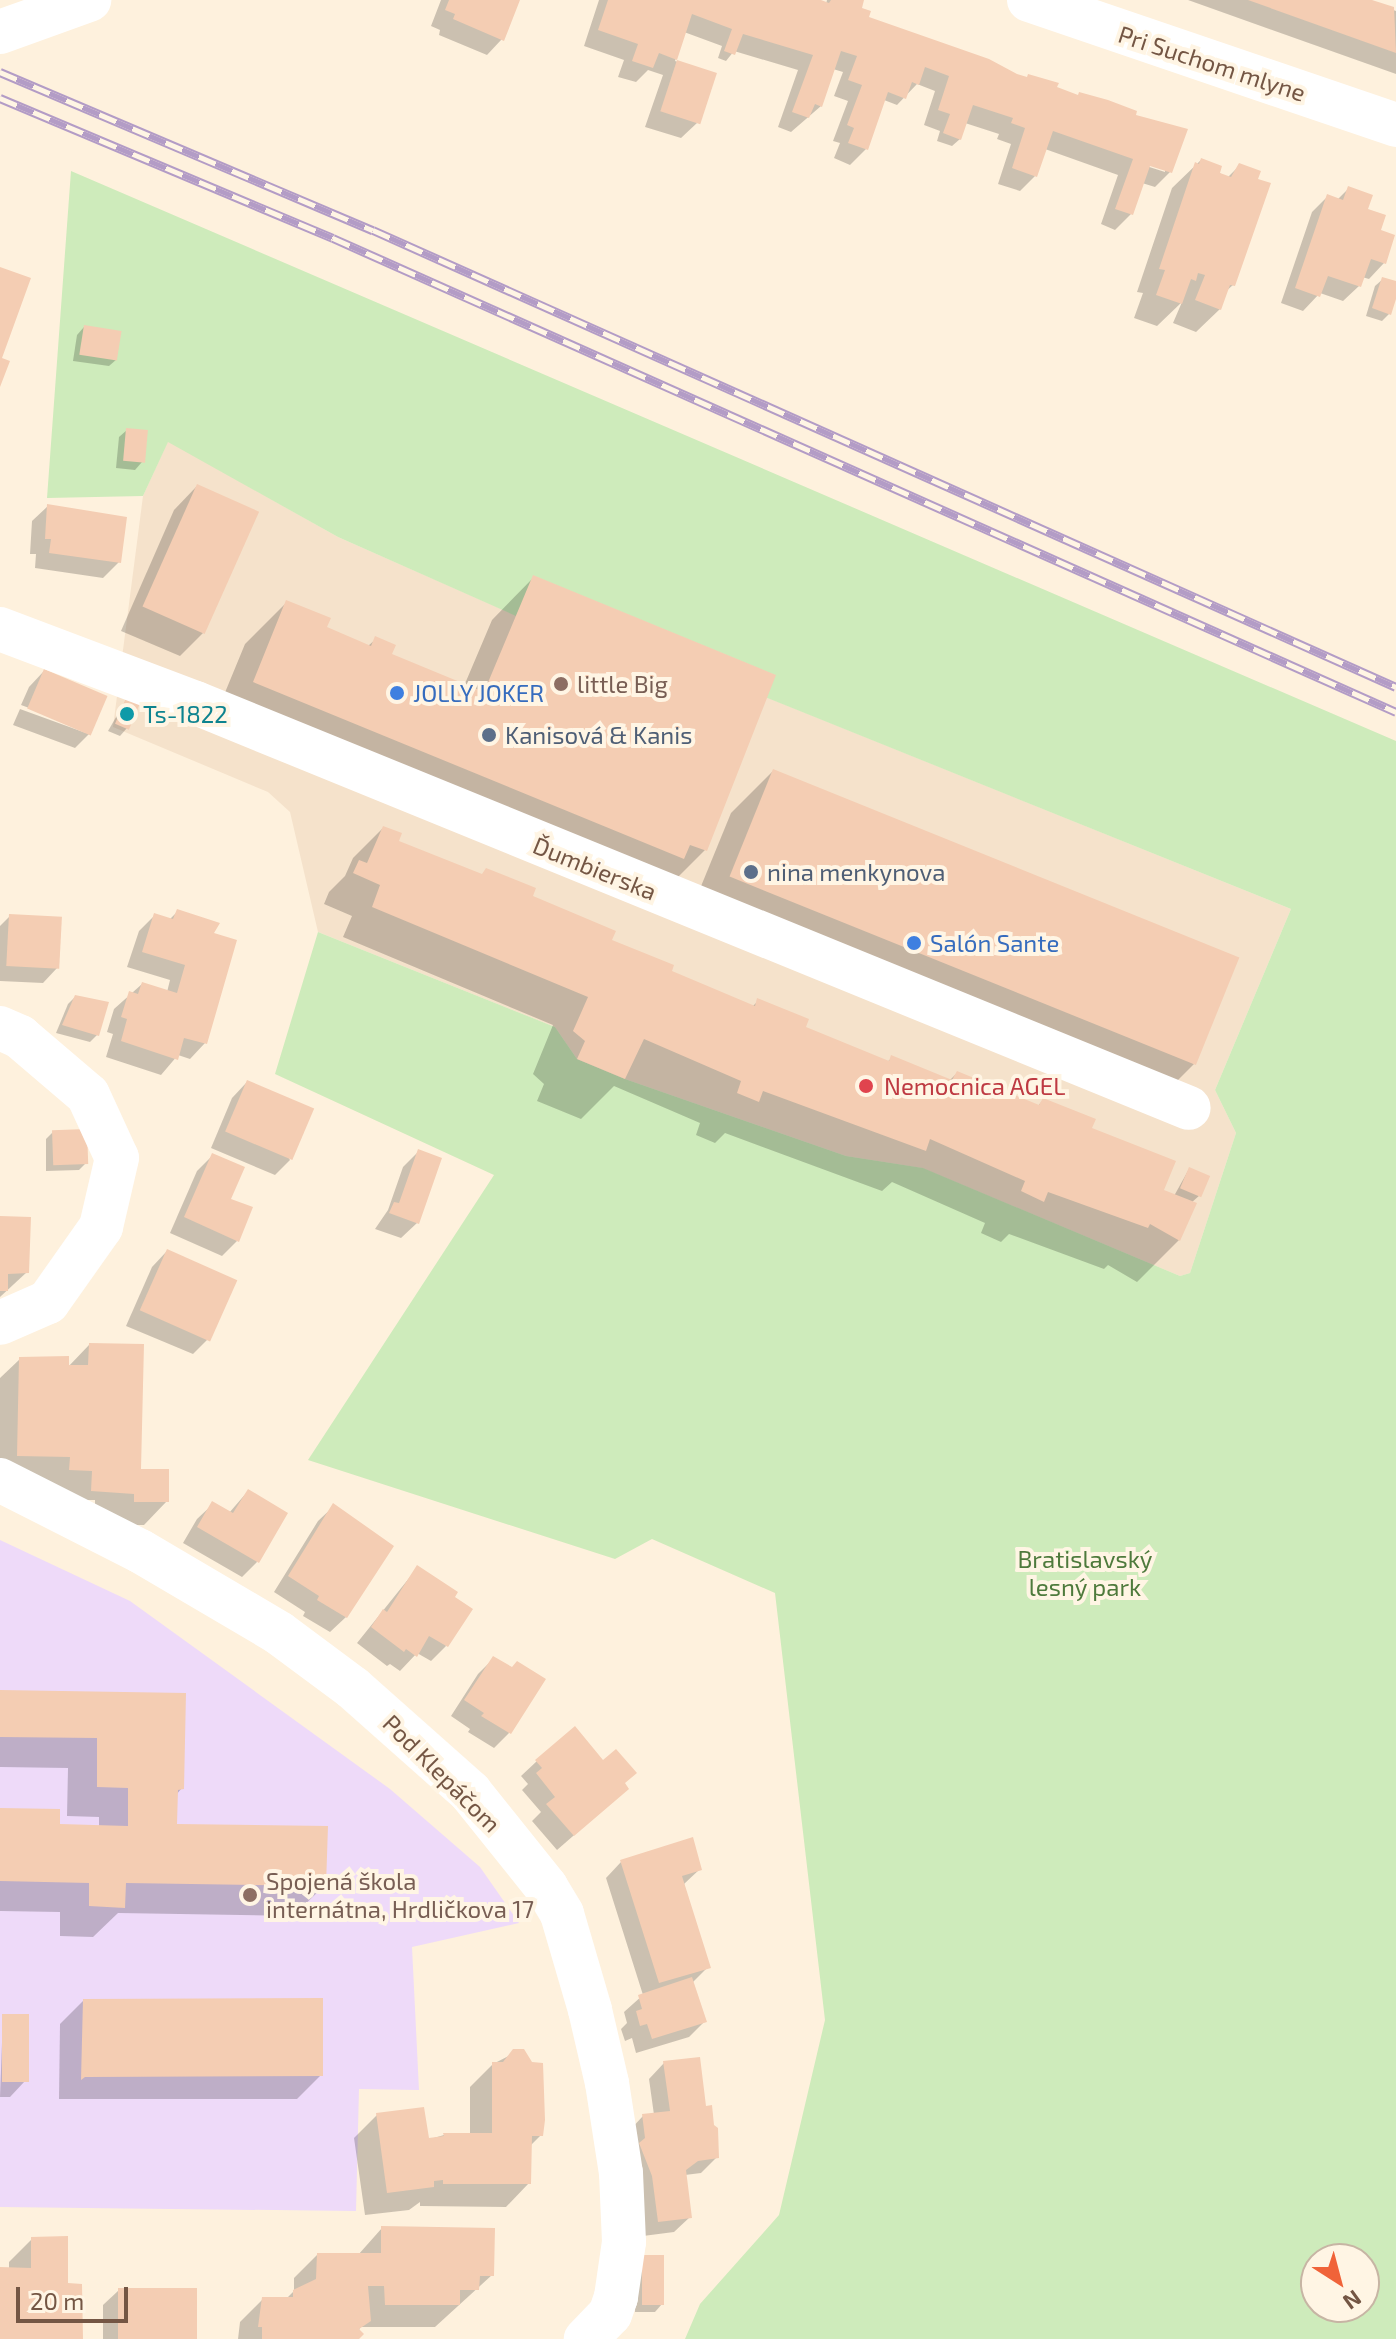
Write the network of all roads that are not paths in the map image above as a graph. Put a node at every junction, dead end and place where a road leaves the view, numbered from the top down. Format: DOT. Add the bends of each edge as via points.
graph roads {
  1 [pos="89,0"];
  2 [pos="1029,0"];
  3 [pos="0,32"];
  4 [pos="1396,125"];
  5 [pos="0,629"];
  6 [pos="0,1028"];
  7 [pos="1189,1108"];
  8 [pos="0,1323"];
  9 [pos="0,1480"];
  10 [pos="586,2339"];
  1 -- 3 [label="street"];
  2 -- 4 [label="street, Pri Suchom mlyne"];
  5 -- 7 [label="street, Ďumbierska" via="196,703"];
  6 -- 8 [label="street" via="20,1037 88,1095 117,1158 101,1227 48,1302"];
  9 -- 10 [label="street, Pod Klepáčom" via="140,1551 279,1633 353,1688 470,1792 546,1887 562,1914 590,2010 621,2173 624,2242 616,2297 610,2314"];
}
